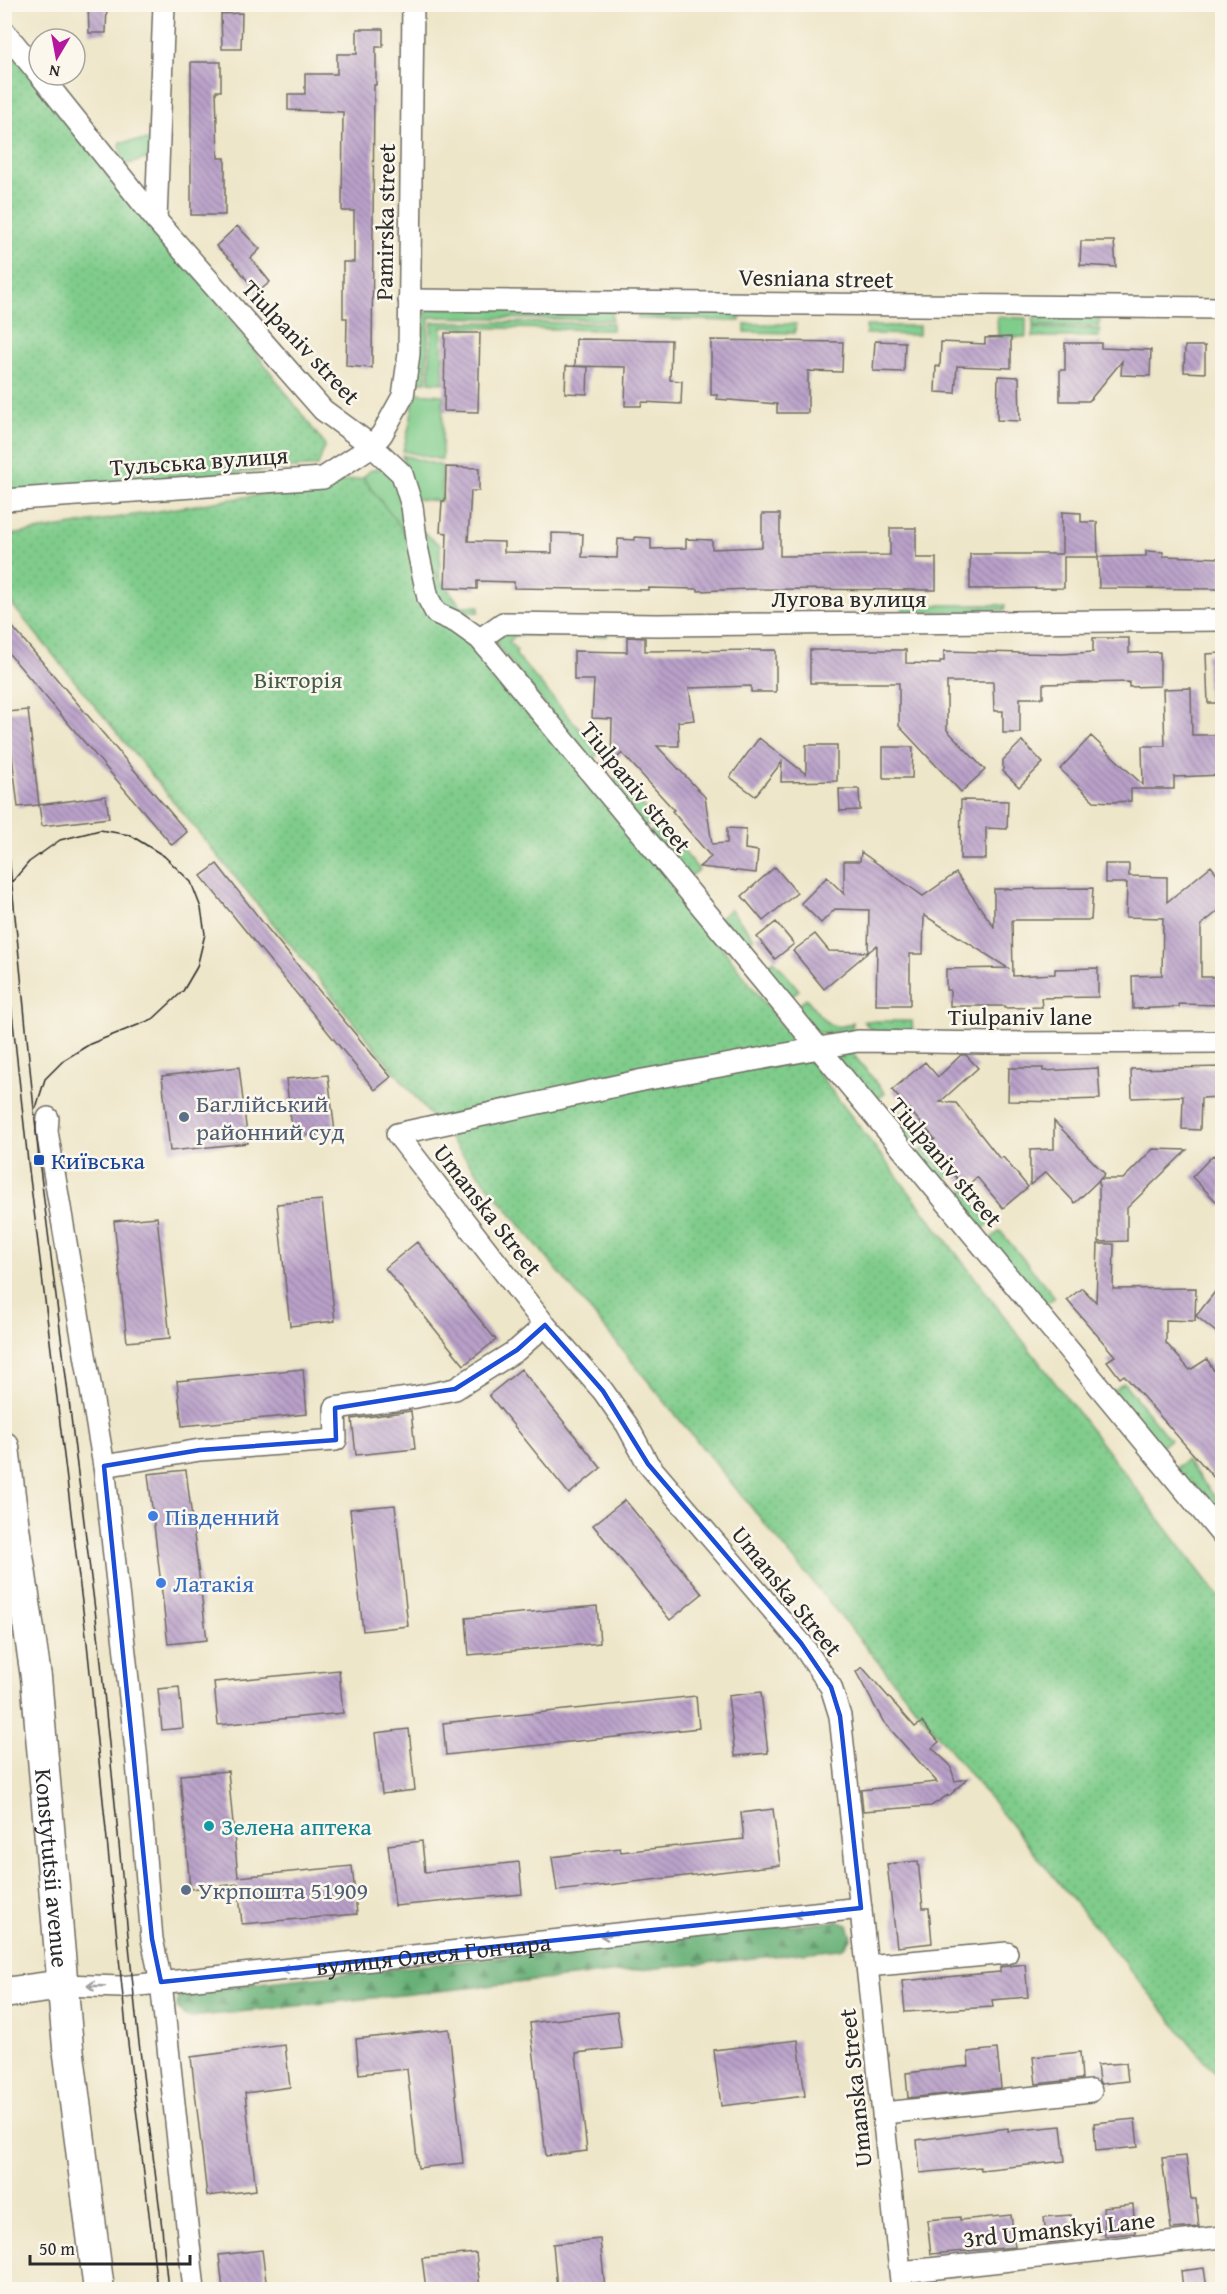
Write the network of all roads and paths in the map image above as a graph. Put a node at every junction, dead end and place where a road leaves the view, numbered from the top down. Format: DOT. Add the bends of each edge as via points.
graph roads {
  1 [pos="164,4"];
  2 [pos="413,4"];
  3 [pos="4,31"];
  4 [pos="27,59"];
  5 [pos="49,87"];
  6 [pos="156,220"];
  7 [pos="409,300"];
  8 [pos="1222,308"];
  9 [pos="377,440"];
  10 [pos="4,500"];
  11 [pos="1222,620"];
  12 [pos="480,639"];
  13 [pos="1222,1042"];
  14 [pos="818,1049"];
  15 [pos="48,1118"];
  16 [pos="398,1134"];
  17 [pos="545,1325"];
  18 [pos="4,1447"];
  19 [pos="104,1466"];
  20 [pos="1222,1535"];
  21 [pos="861,1908"];
  22 [pos="1007,1953"];
  23 [pos="867,1966"];
  24 [pos="161,1982"];
  25 [pos="63,1985"];
  26 [pos="4,1992"];
  27 [pos="1091,2091"];
  28 [pos="884,2113"];
  29 [pos="1222,2237"];
  30 [pos="902,2280"];
  31 [pos="99,2289"];
  32 [pos="194,2289"];
  1 -- 6 [label="street"];
  2 -- 7 [label="street, Pamirska street"];
  3 -- 4 [label="street, Tiulpaniv street"];
  5 -- 6 [label="street, Tiulpaniv street"];
  6 -- 9 [label="street, Tiulpaniv street" via="323,410"];
  7 -- 8 [label="street, Vesniana street"];
  7 -- 9 [label="street, Pamirska street" via="409,354 403,396"];
  9 -- 10 [label="street, Тульська вулиця" via="323,478"];
  9 -- 12 [label="street, Tiulpaniv street" via="402,474 412,506 428,598 436,613"];
  11 -- 12 [label="street, Лугова вулиця" via="503,623"];
  12 -- 14 [label="street, Tiulpaniv street"];
  13 -- 14 [label="street, Tiulpaniv lane" via="858,1041"];
  14 -- 16 [label="street, Tiulpaniv lane" via="643,1080"];
  14 -- 20 [label="street, Tiulpaniv street"];
  15 -- 19 [label="street" via="47,1131"];
  16 -- 17 [label="street, Umanska Street"];
  17 -- 19 [label="street" via="518,1350 455,1389 335,1408 336,1440 200,1450"];
  17 -- 21 [label="street, Umanska Street" via="603,1390 648,1464 801,1643 831,1687 840,1716"];
  18 -- 25 [label="street, Konstytutsii avenue" via="36,1677"];
  19 -- 24 [label="street" via="136,1751 152,1939"];
  21 -- 23 [label="street, Umanska Street"];
  21 -- 24 [label="street, вулиця Олеся Гончара, one-way"];
  22 -- 23 [label="street"];
  23 -- 28 [label="street, Umanska Street"];
  24 -- 25 [label="street, вулиця Олеся Гончара, one-way" via="121,1987"];
  24 -- 32 [label="street"];
  25 -- 26 [label="street, вулиця Олеся Гончара"];
  25 -- 31 [label="street, Konstytutsii avenue"];
  27 -- 28 [label="street"];
  28 -- 30 [label="street, Umanska Street"];
  29 -- 30 [label="street, 3rd Umanskyi Lane"];
}
